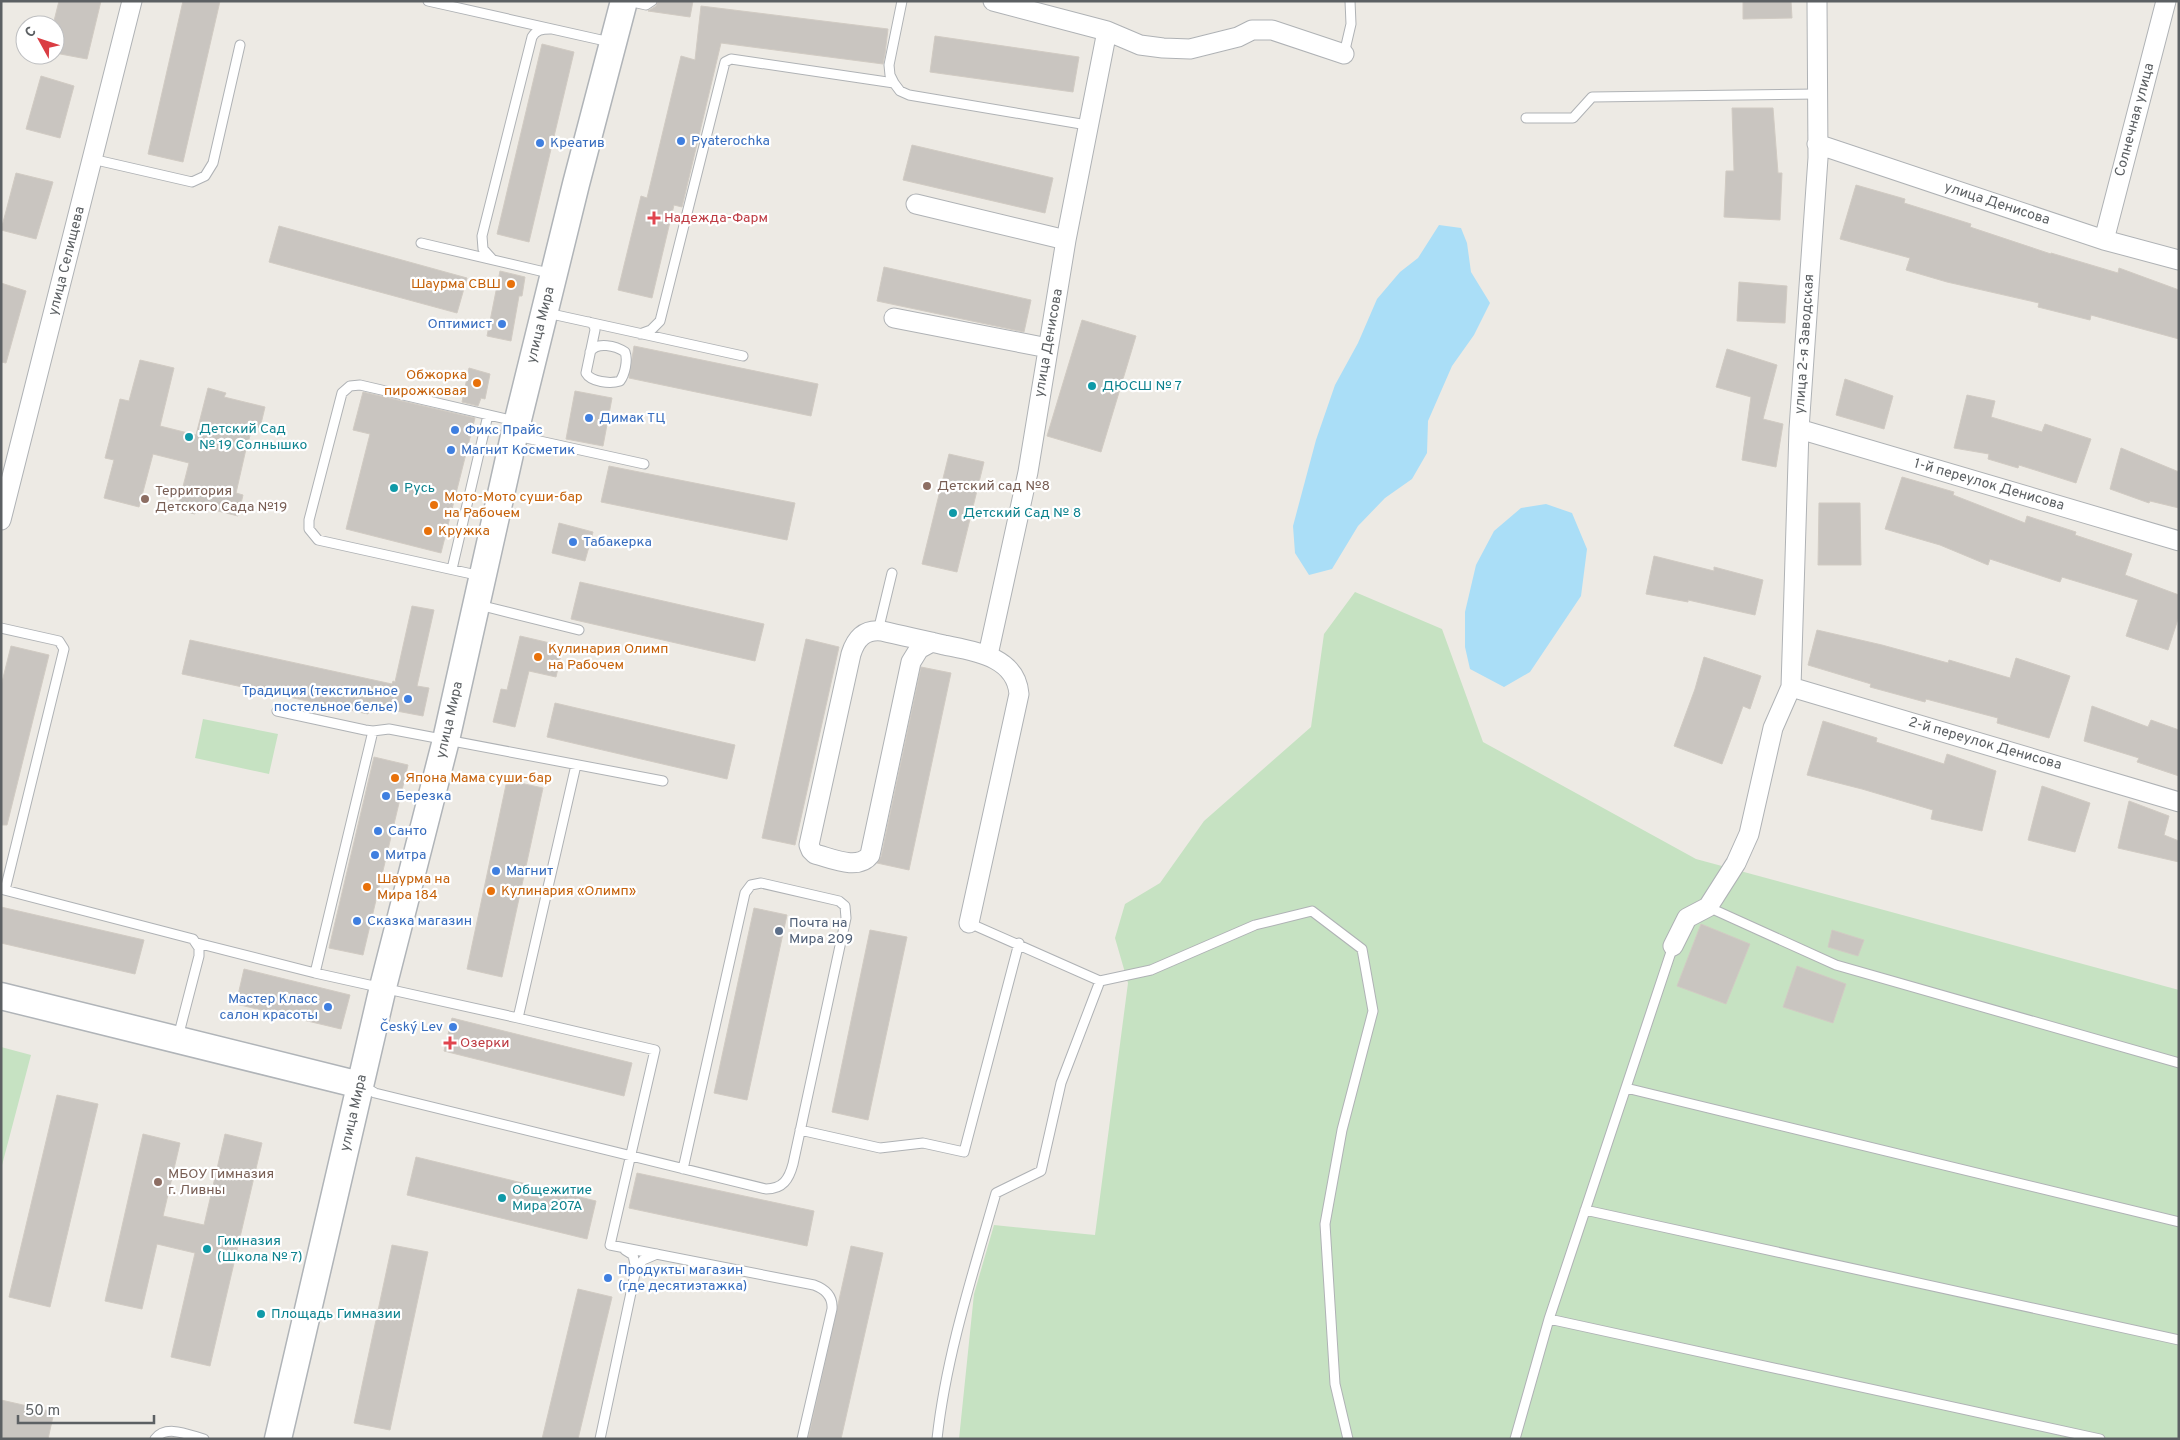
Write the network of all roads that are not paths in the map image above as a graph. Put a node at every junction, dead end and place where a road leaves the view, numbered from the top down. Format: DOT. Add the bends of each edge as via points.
graph roads {
  1 [pos="132,1"];
  2 [pos="428,1"];
  3 [pos="624,1"];
  4 [pos="628,1"];
  5 [pos="652,1"];
  6 [pos="902,1"];
  7 [pos="993,1"];
  8 [pos="1350,1"];
  9 [pos="1817,1"];
  10 [pos="2166,1"];
  11 [pos="550,29"];
  12 [pos="1107,31"];
  13 [pos="612,43"];
  14 [pos="240,44"];
  15 [pos="1344,54"];
  16 [pos="894,83"];
  17 [pos="1817,94"];
  18 [pos="1526,118"];
  19 [pos="1087,125"];
  20 [pos="1817,144"];
  21 [pos="92,159"];
  22 [pos="916,204"];
  23 [pos="1066,240"];
  24 [pos="2104,240"];
  25 [pos="420,243"];
  26 [pos="492,259"];
  27 [pos="2179,260"];
  28 [pos="553,274"];
  29 [pos="544,312"];
  30 [pos="894,318"];
  31 [pos="589,322"];
  32 [pos="640,334"];
  33 [pos="1048,348"];
  34 [pos="590,352"];
  35 [pos="743,356"];
  36 [pos="488,415"];
  37 [pos="516,429"];
  38 [pos="1799,429"];
  39 [pos="644,464"];
  40 [pos="1,520"];
  41 [pos="2179,541"];
  42 [pos="452,569"];
  43 [pos="892,573"];
  44 [pos="483,576"];
  45 [pos="476,604"];
  46 [pos="1,628"];
  47 [pos="579,630"];
  48 [pos="878,631"];
  49 [pos="898,635"];
  50 [pos="932,642"];
  51 [pos="988,655"];
  52 [pos="911,662"];
  53 [pos="1791,687"];
  54 [pos="277,711"];
  55 [pos="373,731"];
  56 [pos="446,740"];
  57 [pos="576,764"];
  58 [pos="663,781"];
  59 [pos="2179,802"];
  60 [pos="3,890"];
  61 [pos="1708,907"];
  62 [pos="969,923"];
  63 [pos="197,943"];
  64 [pos="1019,944"];
  65 [pos="1673,946"];
  66 [pos="315,973"];
  67 [pos="1100,981"];
  68 [pos="383,987"];
  69 [pos="1,996"];
  70 [pos="518,1018"];
  71 [pos="178,1040"];
  72 [pos="2179,1063"];
  73 [pos="360,1085"];
  74 [pos="1626,1088"];
  75 [pos="800,1130"];
  76 [pos="631,1157"];
  77 [pos="682,1169"];
  78 [pos="1585,1210"];
  79 [pos="2179,1222"];
  80 [pos="618,1246"];
  81 [pos="658,1254"];
  82 [pos="636,1269"];
  83 [pos="1549,1319"];
  84 [pos="2179,1340"];
  85 [pos="155,1439"];
  86 [pos="204,1439"];
  87 [pos="278,1439"];
  88 [pos="600,1439"];
  89 [pos="802,1439"];
  90 [pos="937,1439"];
  91 [pos="1348,1439"];
  92 [pos="1515,1439"];
  93 [pos="2100,1439"];
  1 -- 21 [label="street, улица Селищева"];
  2 -- 11 [label="lane"];
  3 -- 13 [label="street, улица Мира"];
  4 -- 5 [label="lane" via="646,5"];
  6 -- 16 [label="lane" via="889,65"];
  7 -- 12 [label="street"];
  8 -- 15 [label="lane" via="1351,24"];
  9 -- 17 [label="street, улица 2-я Заводская"];
  10 -- 24 [label="street, Солнечная улица"];
  11 -- 13 [label="lane"];
  11 -- 26 [label="lane" via="534,33 482,236 483,249"];
  12 -- 15 [label="street" via="1140,45 1190,49 1252,30 1272,30"];
  12 -- 19 [label="street, улица Денисова"];
  13 -- 28 [label="street, улица Мира"];
  14 -- 21 [label="lane" via="213,163 205,176 192,182"];
  16 -- 19 [label="lane" via="900,92 909,95"];
  16 -- 32 [label="lane" via="727,60 660,321 651,330"];
  17 -- 18 [label="lane" via="1592,97 1572,118"];
  17 -- 20 [label="street, улица 2-я Заводская"];
  19 -- 23 [label="street, улица Денисова"];
  20 -- 24 [label="street, улица Денисова"];
  20 -- 38 [label="street, улица 2-я Заводская"];
  21 -- 40 [label="street, улица Селищева"];
  22 -- 23 [label="street"];
  23 -- 33 [label="street, улица Денисова"];
  24 -- 27 [label="street, улица Денисова"];
  25 -- 26 [label="lane"];
  26 -- 28 [label="lane"];
  28 -- 29 [label="street, улица Мира"];
  29 -- 31 [label="lane"];
  29 -- 37 [label="street, улица Мира"];
  30 -- 33 [label="street"];
  31 -- 32 [label="lane"];
  31 -- 34 [label="lane" via="595,329"];
  32 -- 35 [label="lane"];
  33 -- 51 [label="street, улица Денисова" via="1028,472"];
  34 -- 34 [label="lane" via="586,373 589,377 620,382 625,352 599,345"];
  36 -- 37 [label="lane"];
  36 -- 42 [label="lane"];
  36 -- 42 [label="lane" via="360,385 347,387 341,397 309,520 309,529 318,540"];
  37 -- 39 [label="lane"];
  37 -- 44 [label="street, улица Мира"];
  38 -- 41 [label="street, 1-й переулок Денисова"];
  38 -- 53 [label="street, улица 2-я Заводская"];
  42 -- 44 [label="lane"];
  43 -- 48 [label="lane"];
  44 -- 45 [label="street, улица Мира"];
  45 -- 47 [label="lane"];
  45 -- 56 [label="street, улица Мира"];
  46 -- 60 [label="lane" via="59,641 64,649"];
  48 -- 49 [label="street"];
  48 -- 52 [label="street" via="865,633 854,644 809,842 815,854 856,864 871,854"];
  49 -- 50 [label="street"];
  49 -- 52 [label="street" via="909,647"];
  50 -- 51 [label="street"];
  50 -- 52 [label="street" via="919,649"];
  51 -- 62 [label="street" via="1014,675 1019,694"];
  53 -- 59 [label="street, 2-й переулок Денисова"];
  53 -- 61 [label="street" via="1773,728 1749,834"];
  54 -- 55 [label="lane"];
  55 -- 56 [label="lane" via="389,729"];
  55 -- 66 [label="lane"];
  56 -- 57 [label="lane"];
  56 -- 68 [label="street, улица Мира"];
  57 -- 58 [label="lane"];
  57 -- 70 [label="lane"];
  60 -- 63 [label="lane" via="187,936"];
  61 -- 65 [label="street" via="1687,918"];
  61 -- 72 [label="lane" via="1836,965"];
  62 -- 64 [label="lane"];
  63 -- 66 [label="lane"];
  63 -- 71 [label="lane" via="199,956"];
  64 -- 67 [label="lane"];
  64 -- 75 [label="lane" via="964,1152 922,1143 880,1148"];
  65 -- 74 [label="lane"];
  66 -- 68 [label="lane"];
  67 -- 90 [label="lane" via="1061,1083 1040,1171 996,1193 967,1293"];
  67 -- 91 [label="lane" via="1151,970 1255,925 1312,911 1362,948 1373,1011 1342,1130 1325,1224 1335,1384"];
  68 -- 70 [label="lane"];
  68 -- 73 [label="street, улица Мира"];
  69 -- 71 [label="street"];
  70 -- 76 [label="lane" via="655,1050"];
  71 -- 73 [label="street"];
  73 -- 76 [label="lane" via="375,1092"];
  73 -- 87 [label="street, улица Мира"];
  74 -- 78 [label="lane"];
  74 -- 79 [label="lane"];
  75 -- 77 [label="lane" via="789,1176 777,1187 766,1188"];
  75 -- 77 [label="lane" via="846,912 843,904 834,900 757,883 748,888 744,899"];
  76 -- 77 [label="lane"];
  76 -- 80 [label="lane" via="610,1245"];
  78 -- 83 [label="lane"];
  78 -- 84 [label="lane"];
  80 -- 81 [label="lane"];
  80 -- 82 [label="lane" via="633,1255"];
  81 -- 82 [label="lane" via="643,1260"];
  81 -- 89 [label="lane" via="814,1285 828,1293 832,1309"];
  82 -- 88 [label="lane"];
  83 -- 92 [label="lane"];
  83 -- 93 [label="lane"];
  85 -- 86 [label="lane" via="168,1430"];
}
